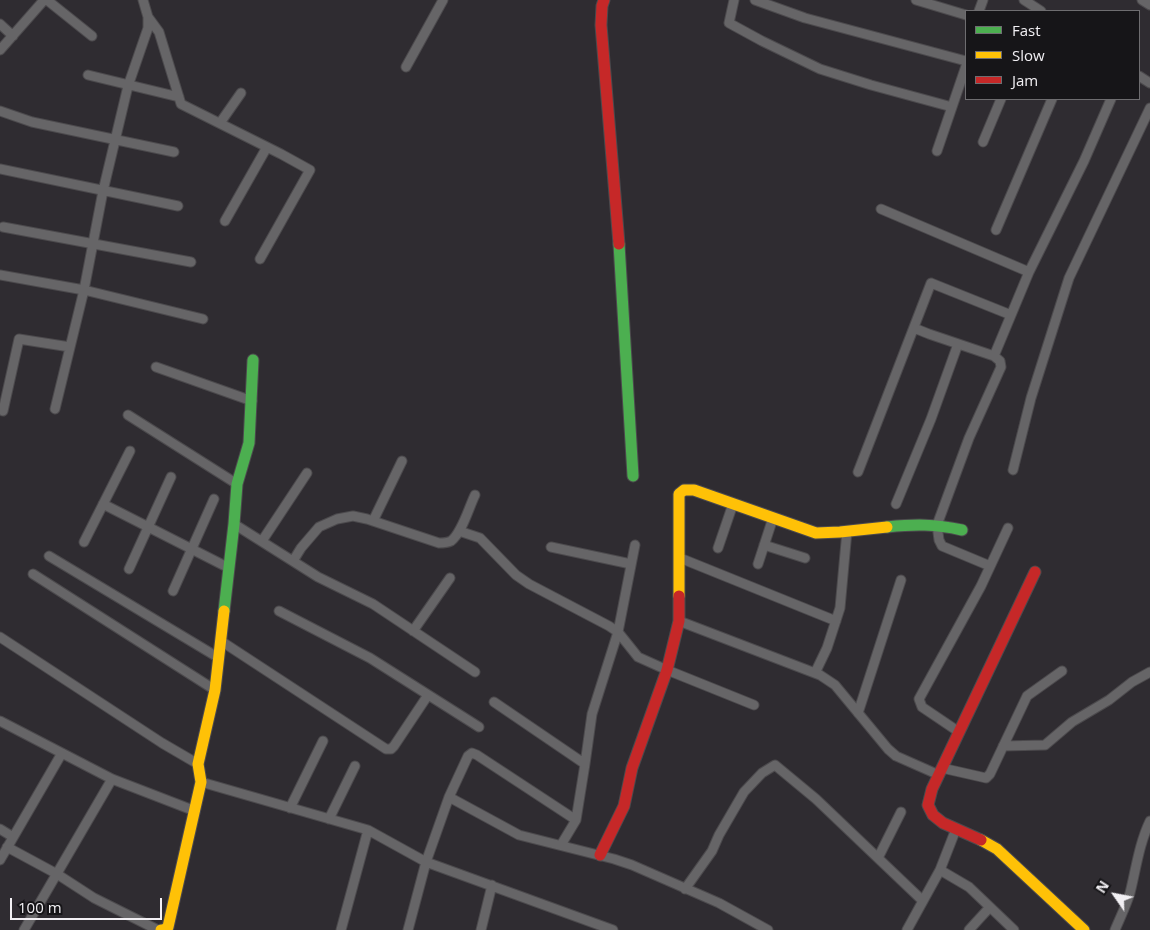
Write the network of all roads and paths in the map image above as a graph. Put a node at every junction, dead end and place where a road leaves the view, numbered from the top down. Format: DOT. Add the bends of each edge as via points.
graph roads {
  1 [pos="46,0"];
  2 [pos="143,0"];
  3 [pos="443,0"];
  4 [pos="604,0"];
  5 [pos="734,0"];
  6 [pos="755,0"];
  7 [pos="916,0"];
  8 [pos="1024,0"];
  9 [pos="1142,0"];
  10 [pos="1150,5"];
  11 [pos="1038,10"];
  12 [pos="965,15"];
  13 [pos="148,16"];
  14 [pos="0,24"];
  15 [pos="13,36"];
  16 [pos="92,36"];
  17 [pos="0,50"];
  18 [pos="965,60"];
  19 [pos="406,67"];
  20 [pos="965,69"];
  21 [pos="88,75"];
  22 [pos="128,86"];
  23 [pos="242,93"];
  24 [pos="179,97"];
  25 [pos="1001,100"];
  26 [pos="1052,100"];
  27 [pos="1111,100"];
  28 [pos="952,107"];
  29 [pos="1150,108"];
  30 [pos="0,111"];
  31 [pos="220,123"];
  32 [pos="115,139"];
  33 [pos="983,142"];
  34 [pos="267,147"];
  35 [pos="937,151"];
  36 [pos="174,152"];
  37 [pos="0,169"];
  38 [pos="103,191"];
  39 [pos="178,206"];
  40 [pos="881,209"];
  41 [pos="225,221"];
  42 [pos="3,227"];
  43 [pos="996,230"];
  44 [pos="93,244"];
  45 [pos="260,259"];
  46 [pos="191,262"];
  47 [pos="1029,272"];
  48 [pos="0,275"];
  49 [pos="84,290"];
  50 [pos="1011,315"];
  51 [pos="203,319"];
  52 [pos="914,328"];
  53 [pos="958,344"];
  54 [pos="70,347"];
  55 [pos="994,356"];
  56 [pos="253,360"];
  57 [pos="156,367"];
  58 [pos="252,401"];
  59 [pos="54,409"];
  60 [pos="3,411"];
  61 [pos="128,415"];
  62 [pos="130,451"];
  63 [pos="402,461"];
  64 [pos="1013,470"];
  65 [pos="858,472"];
  66 [pos="307,473"];
  67 [pos="633,476"];
  68 [pos="171,477"];
  69 [pos="238,484"];
  70 [pos="475,495"];
  71 [pos="214,499"];
  72 [pos="103,504"];
  73 [pos="733,504"];
  74 [pos="896,504"];
  75 [pos="773,518"];
  76 [pos="373,521"];
  77 [pos="234,524"];
  78 [pos="937,524"];
  79 [pos="148,527"];
  80 [pos="1008,528"];
  81 [pos="459,530"];
  82 [pos="962,530"];
  83 [pos="847,531"];
  84 [pos="262,541"];
  85 [pos="84,542"];
  86 [pos="764,545"];
  87 [pos="634,546"];
  88 [pos="551,547"];
  89 [pos="718,548"];
  90 [pos="192,549"];
  91 [pos="49,556"];
  92 [pos="680,558"];
  93 [pos="805,558"];
  94 [pos="293,561"];
  95 [pos="631,564"];
  96 [pos="758,564"];
  97 [pos="990,566"];
  98 [pos="229,568"];
  99 [pos="129,569"];
  100 [pos="1035,572"];
  101 [pos="33,574"];
  102 [pos="450,578"];
  103 [pos="901,580"];
  104 [pos="173,591"];
  105 [pos="279,611"];
  106 [pos="679,621"];
  107 [pos="836,621"];
  108 [pos="413,631"];
  109 [pos="618,632"];
  110 [pos="0,637"];
  111 [pos="221,641"];
  112 [pos="219,658"];
  113 [pos="667,670"];
  114 [pos="1062,671"];
  115 [pos="475,672"];
  116 [pos="1150,672"];
  117 [pos="815,673"];
  118 [pos="215,690"];
  119 [pos="428,695"];
  120 [pos="494,702"];
  121 [pos="754,705"];
  122 [pos="858,713"];
  123 [pos="1,723"];
  124 [pos="479,727"];
  125 [pos="959,732"];
  126 [pos="323,741"];
  127 [pos="1003,746"];
  128 [pos="62,753"];
  129 [pos="198,764"];
  130 [pos="585,764"];
  131 [pos="355,766"];
  132 [pos="940,772"];
  133 [pos="112,779"];
  134 [pos="201,782"];
  135 [pos="449,797"];
  136 [pos="290,808"];
  137 [pos="195,811"];
  138 [pos="901,812"];
  139 [pos="329,819"];
  140 [pos="576,820"];
  141 [pos="1150,821"];
  142 [pos="0,829"];
  143 [pos="956,829"];
  144 [pos="368,830"];
  145 [pos="13,837"];
  146 [pos="561,845"];
  147 [pos="7,847"];
  148 [pos="600,855"];
  149 [pos="878,858"];
  150 [pos="0,860"];
  151 [pos="426,862"];
  152 [pos="940,870"];
  153 [pos="56,874"];
  154 [pos="492,885"];
  155 [pos="685,889"];
  156 [pos="923,901"];
  157 [pos="990,907"];
  158 [pos="24,930"];
  159 [pos="161,930"];
  160 [pos="341,930"];
  161 [pos="408,930"];
  162 [pos="481,930"];
  163 [pos="612,930"];
  164 [pos="768,930"];
  165 [pos="907,930"];
  166 [pos="969,930"];
  167 [pos="1014,930"];
  168 [pos="1084,930"];
  169 [pos="1115,930"];
  1 -- 15 [label="street"];
  1 -- 16 [label="street"];
  2 -- 13 [label="street"];
  3 -- 19 [label="street"];
  4 -- 67 [label="street" via="601,25 621,263"];
  5 -- 28 [label="street" via="729,23 762,41 820,69"];
  6 -- 18 [label="street" via="805,18"];
  7 -- 12 [label="street"];
  8 -- 11 [label="street"];
  9 -- 10 [label="street"];
  13 -- 22 [label="street" via="148,28"];
  13 -- 24 [label="street" via="160,32"];
  14 -- 15 [label="street"];
  15 -- 17 [label="street"];
  20 -- 28 [label="street"];
  21 -- 22 [label="street"];
  22 -- 24 [label="street"];
  22 -- 32 [label="street"];
  23 -- 31 [label="street"];
  24 -- 31 [label="street" via="181,104"];
  25 -- 33 [label="street"];
  26 -- 43 [label="street"];
  27 -- 47 [label="street"];
  28 -- 35 [label="street"];
  29 -- 64 [label="street" via="1069,278 1031,398"];
  30 -- 32 [label="street" via="32,122"];
  31 -- 34 [label="street"];
  32 -- 36 [label="street"];
  32 -- 38 [label="street"];
  34 -- 41 [label="street"];
  34 -- 45 [label="street" via="310,170"];
  37 -- 38 [label="street"];
  38 -- 39 [label="street"];
  38 -- 44 [label="street"];
  40 -- 47 [label="street"];
  42 -- 44 [label="street"];
  44 -- 46 [label="street"];
  44 -- 49 [label="street"];
  47 -- 50 [label="street"];
  48 -- 49 [label="street"];
  49 -- 51 [label="street"];
  49 -- 54 [label="street"];
  50 -- 52 [label="street" via="931,283"];
  50 -- 55 [label="street"];
  52 -- 53 [label="street"];
  52 -- 65 [label="street"];
  53 -- 55 [label="street"];
  53 -- 74 [label="street"];
  54 -- 59 [label="street"];
  54 -- 60 [label="street" via="19,339"];
  55 -- 78 [label="street" via="1001,367 969,438"];
  56 -- 58 [label="street"];
  57 -- 58 [label="street"];
  58 -- 69 [label="street" via="249,443"];
  61 -- 69 [label="street"];
  62 -- 72 [label="street"];
  63 -- 76 [label="street"];
  66 -- 84 [label="street"];
  68 -- 79 [label="street"];
  69 -- 77 [label="street"];
  70 -- 81 [label="street"];
  71 -- 90 [label="street"];
  72 -- 79 [label="street"];
  72 -- 85 [label="street"];
  73 -- 75 [label="street"];
  73 -- 89 [label="street"];
  73 -- 92 [label="street" via="694,490 684,490 680,494"];
  75 -- 83 [label="street" via="816,533"];
  75 -- 86 [label="street"];
  76 -- 81 [label="street" via="439,543 451,540"];
  76 -- 94 [label="street" via="353,516 319,527"];
  77 -- 84 [label="street"];
  77 -- 98 [label="street"];
  78 -- 82 [label="street"];
  78 -- 83 [label="street"];
  78 -- 97 [label="street" via="942,546"];
  79 -- 90 [label="street"];
  79 -- 99 [label="street"];
  80 -- 97 [label="street"];
  81 -- 109 [label="street" via="480,538 529,584"];
  83 -- 107 [label="street"];
  84 -- 94 [label="street"];
  86 -- 93 [label="street"];
  86 -- 96 [label="street"];
  87 -- 95 [label="street"];
  88 -- 95 [label="street"];
  90 -- 98 [label="street"];
  90 -- 104 [label="street"];
  91 -- 112 [label="street"];
  92 -- 106 [label="street"];
  92 -- 107 [label="street"];
  94 -- 108 [label="street" via="372,604"];
  95 -- 109 [label="street"];
  97 -- 125 [label="street" via="919,700 922,707"];
  98 -- 111 [label="street"];
  100 -- 125 [label="street"];
  101 -- 118 [label="street"];
  102 -- 108 [label="street"];
  103 -- 122 [label="street"];
  105 -- 119 [label="street" via="370,658"];
  106 -- 113 [label="street"];
  106 -- 117 [label="street"];
  107 -- 117 [label="street"];
  108 -- 115 [label="street"];
  109 -- 113 [label="street" via="638,657"];
  109 -- 130 [label="street" via="592,714"];
  110 -- 129 [label="street" via="162,744"];
  111 -- 112 [label="street"];
  111 -- 119 [label="street" via="386,749 394,746"];
  112 -- 118 [label="street"];
  113 -- 121 [label="street"];
  113 -- 148 [label="street" via="632,768 624,806"];
  114 -- 127 [label="street" via="1027,696"];
  116 -- 127 [label="street" via="1072,722 1045,745"];
  117 -- 122 [label="street" via="835,685"];
  118 -- 129 [label="street"];
  119 -- 124 [label="street"];
  120 -- 130 [label="street"];
  122 -- 132 [label="street" via="896,756"];
  123 -- 128 [label="street"];
  125 -- 132 [label="street"];
  126 -- 136 [label="street"];
  127 -- 132 [label="street" via="986,778"];
  128 -- 133 [label="street"];
  128 -- 145 [label="street"];
  129 -- 134 [label="street"];
  130 -- 140 [label="street"];
  131 -- 139 [label="street"];
  132 -- 143 [label="street" via="928,805 933,815"];
  133 -- 137 [label="street"];
  133 -- 153 [label="street"];
  134 -- 136 [label="street"];
  134 -- 137 [label="street"];
  135 -- 140 [label="street" via="472,753"];
  135 -- 146 [label="street" via="519,835"];
  135 -- 151 [label="street"];
  136 -- 139 [label="street"];
  137 -- 159 [label="street" via="168,927"];
  138 -- 149 [label="street"];
  139 -- 144 [label="street"];
  140 -- 146 [label="street"];
  141 -- 169 [label="street" via="1140,847 1129,896"];
  142 -- 145 [label="street"];
  143 -- 152 [label="street"];
  143 -- 168 [label="street" via="988,842"];
  144 -- 151 [label="street"];
  144 -- 160 [label="street"];
  145 -- 147 [label="street"];
  146 -- 148 [label="street"];
  147 -- 150 [label="street"];
  147 -- 153 [label="street"];
  148 -- 155 [label="street" via="632,865"];
  149 -- 155 [label="street" via="775,765 762,773 744,792 712,851"];
  149 -- 156 [label="street"];
  151 -- 154 [label="street"];
  151 -- 161 [label="street"];
  152 -- 156 [label="street"];
  152 -- 157 [label="street" via="969,887"];
  153 -- 158 [label="street"];
  153 -- 159 [label="street" via="94,898"];
  154 -- 162 [label="street"];
  154 -- 163 [label="street"];
  155 -- 164 [label="street" via="719,903"];
  156 -- 165 [label="street"];
  157 -- 166 [label="street"];
  157 -- 167 [label="street"];
}
